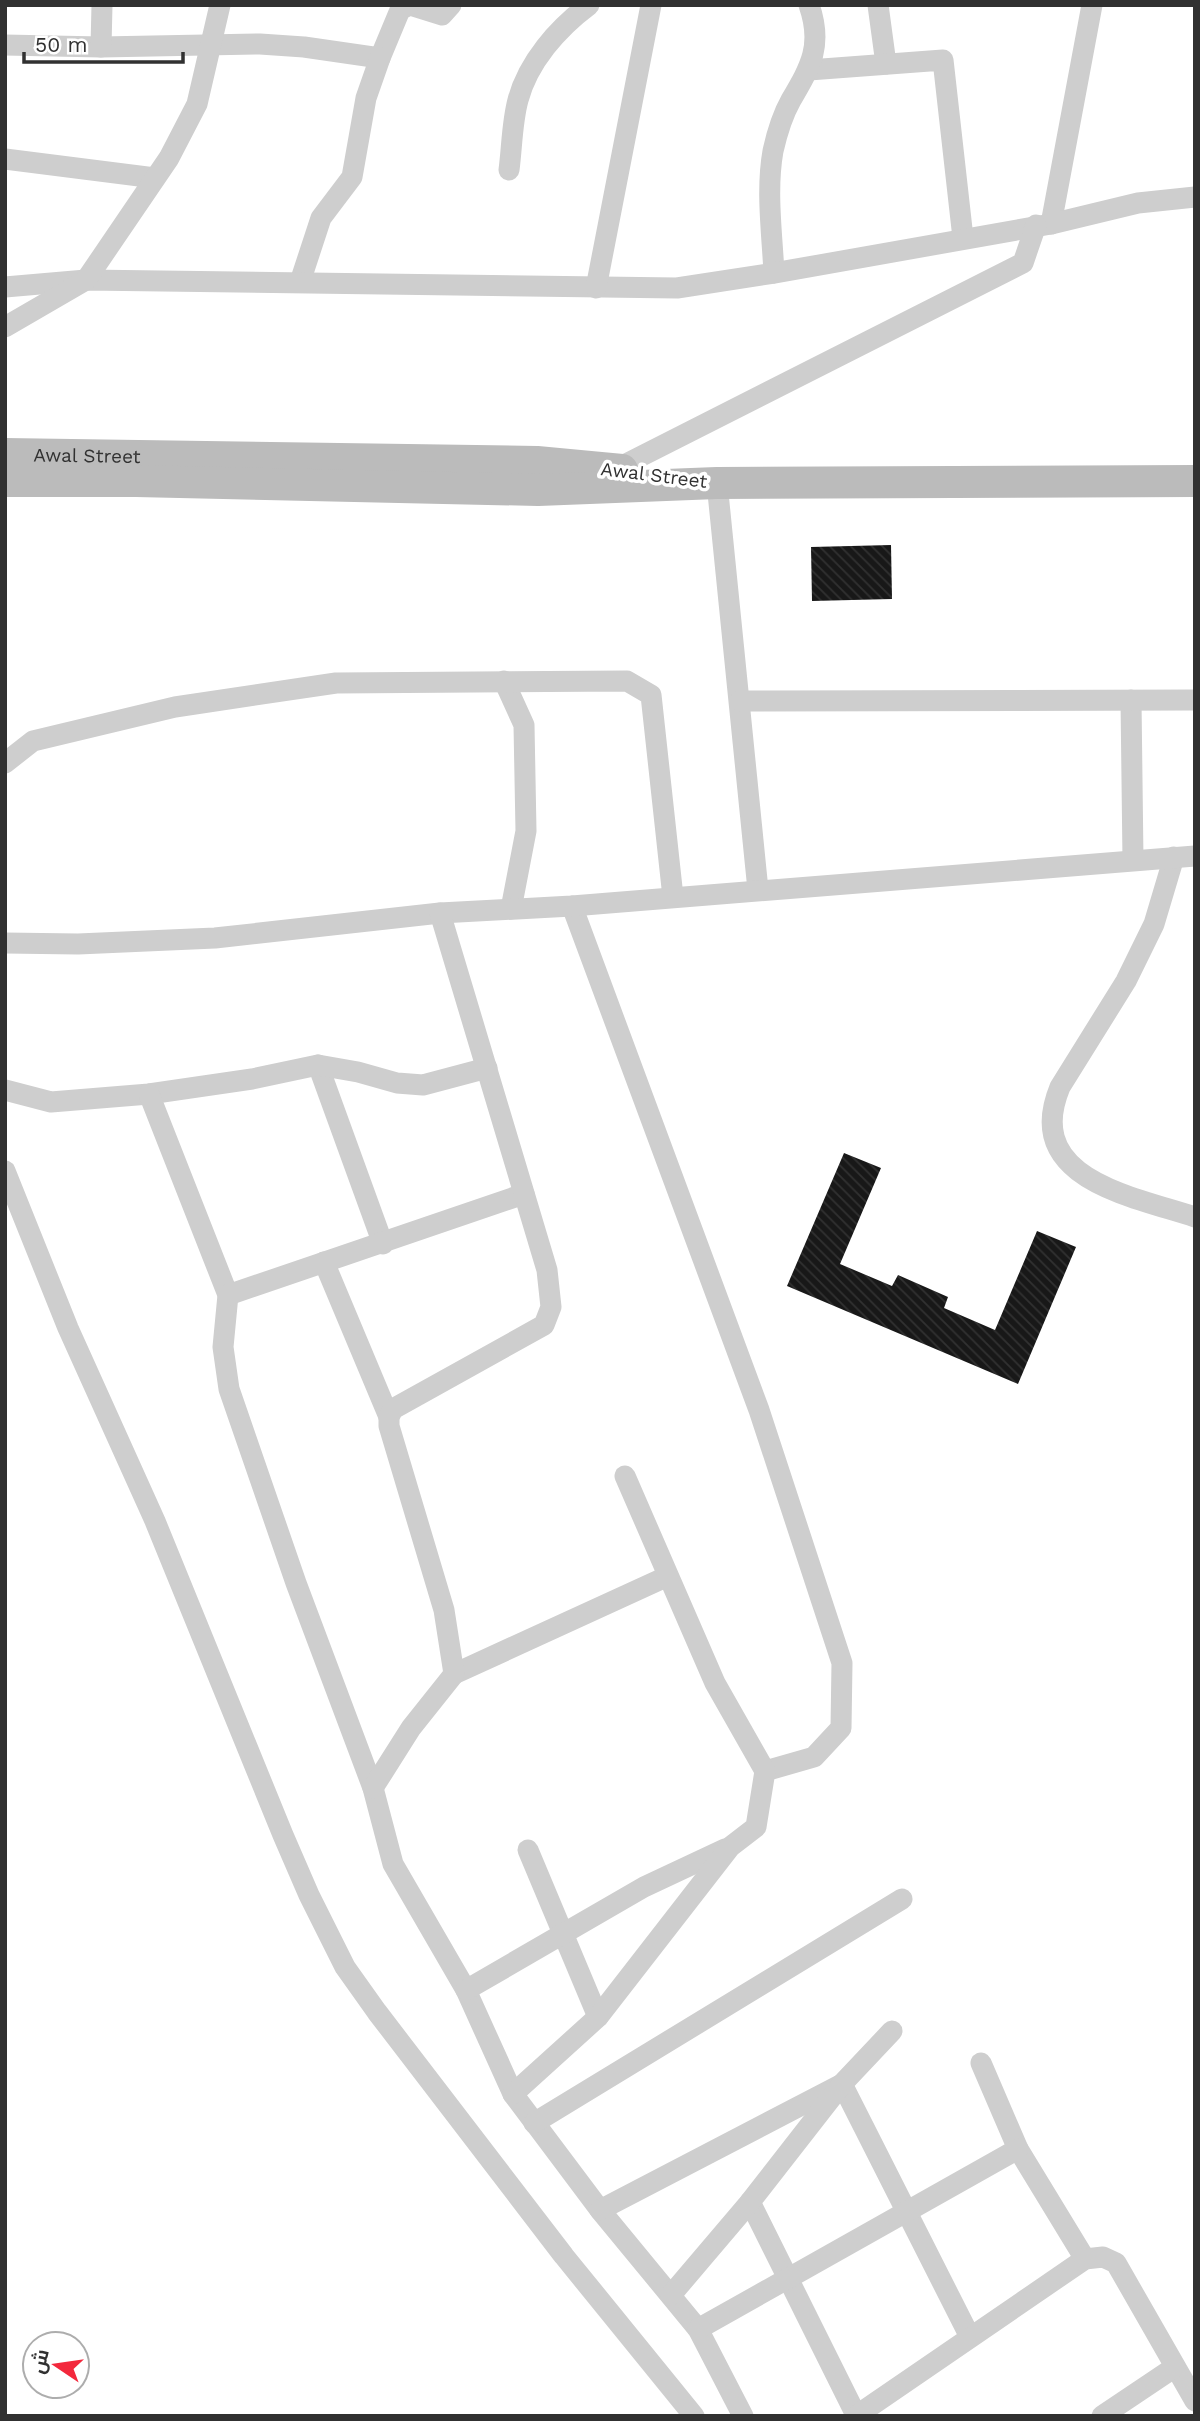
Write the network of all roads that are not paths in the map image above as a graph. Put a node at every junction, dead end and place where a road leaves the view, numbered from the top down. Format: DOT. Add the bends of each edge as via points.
graph roads {
  1 [pos="102,5"];
  2 [pos="220,5"];
  3 [pos="409,5"];
  4 [pos="451,5"];
  5 [pos="589,5"];
  6 [pos="651,5"];
  7 [pos="809,5"];
  8 [pos="878,5"];
  9 [pos="1092,5"];
  10 [pos="5,45"];
  11 [pos="209,46"];
  12 [pos="101,47"];
  13 [pos="380,58"];
  14 [pos="886,64"];
  15 [pos="809,70"];
  16 [pos="5,159"];
  17 [pos="509,170"];
  18 [pos="155,178"];
  19 [pos="1195,197"];
  20 [pos="1043,225"];
  21 [pos="963,238"];
  22 [pos="774,273"];
  23 [pos="86,280"];
  24 [pos="300,282"];
  25 [pos="15,287"];
  26 [pos="596,288"];
  27 [pos="13,323"];
  28 [pos="5,454"];
  29 [pos="617,469"];
  30 [pos="5,481"];
  31 [pos="1195,481"];
  32 [pos="717,483"];
  33 [pos="504,681"];
  34 [pos="1131,700"];
  35 [pos="1195,700"];
  36 [pos="740,701"];
  37 [pos="5,763"];
  38 [pos="1184,857"];
  39 [pos="1133,860"];
  40 [pos="758,890"];
  41 [pos="673,897"];
  42 [pos="572,906"];
  43 [pos="511,909"];
  44 [pos="440,913"];
  45 [pos="5,943"];
  46 [pos="318,1065"];
  47 [pos="487,1068"];
  48 [pos="5,1090"];
  49 [pos="149,1094"];
  50 [pos="5,1171"];
  51 [pos="524,1194"];
  52 [pos="1195,1217"];
  53 [pos="383,1244"];
  54 [pos="324,1262"];
  55 [pos="228,1295"];
  56 [pos="389,1417"];
  57 [pos="625,1476"];
  58 [pos="668,1576"];
  59 [pos="454,1674"];
  60 [pos="765,1771"];
  61 [pos="373,1788"];
  62 [pos="730,1847"];
  63 [pos="528,1850"];
  64 [pos="902,1899"];
  65 [pos="563,1934"];
  66 [pos="466,1990"];
  67 [pos="598,2017"];
  68 [pos="892,2031"];
  69 [pos="981,2063"];
  70 [pos="842,2084"];
  71 [pos="513,2094"];
  72 [pos="534,2123"];
  73 [pos="1018,2149"];
  74 [pos="750,2202"];
  75 [pos="600,2210"];
  76 [pos="906,2210"];
  77 [pos="1085,2259"];
  78 [pos="788,2277"];
  79 [pos="671,2295"];
  80 [pos="698,2329"];
  81 [pos="970,2337"];
  82 [pos="1175,2367"];
  83 [pos="1195,2401"];
  84 [pos="694,2416"];
  85 [pos="743,2416"];
  86 [pos="856,2416"];
  87 [pos="1102,2416"];
  1 -- 12 [label="street"];
  2 -- 11 [label="street"];
  3 -- 4 [label="street" via="442,15"];
  3 -- 13 [label="street" via="400,10"];
  5 -- 17 [label="street" via="547,45 524,81"];
  6 -- 26 [label="street"];
  7 -- 15 [label="street" via="815,44"];
  8 -- 14 [label="street"];
  9 -- 20 [label="street"];
  10 -- 12 [label="street"];
  11 -- 12 [label="street"];
  11 -- 13 [label="street" via="304,47"];
  11 -- 18 [label="street" via="197,104"];
  13 -- 24 [label="street" via="366,98 352,177 321,218"];
  14 -- 15 [label="street"];
  14 -- 21 [label="street" via="943,60"];
  15 -- 22 [label="street" via="783,116 773,152"];
  16 -- 18 [label="street"];
  18 -- 23 [label="street"];
  19 -- 20 [label="street" via="1138,203"];
  20 -- 21 [label="street"];
  20 -- 29 [label="street" via="1023,263"];
  21 -- 22 [label="street"];
  22 -- 26 [label="street" via="677,288"];
  23 -- 24 [label="street"];
  23 -- 25 [label="street"];
  23 -- 27 [label="street"];
  24 -- 26 [label="street"];
  25 -- 27 [label="street" via="28,303"];
  28 -- 29 [label="main road, Awal Street" via="537,462"];
  29 -- 32 [label="main road, Awal Street"];
  30 -- 32 [label="main road, Awal Street" via="538,490"];
  31 -- 32 [label="main road"];
  32 -- 36 [label="street"];
  33 -- 37 [label="street" via="336,683 175,707 33,741"];
  33 -- 41 [label="street" via="627,681 651,695"];
  33 -- 43 [label="street" via="524,725 526,831"];
  34 -- 35 [label="street"];
  34 -- 36 [label="street"];
  34 -- 39 [label="street"];
  36 -- 40 [label="street"];
  38 -- 39 [label="street"];
  38 -- 52 [label="street" via="1126,981 1060,1087 1052,1117 1057,1147 1078,1173 1109,1189"];
  39 -- 40 [label="street"];
  40 -- 41 [label="street"];
  41 -- 42 [label="street"];
  42 -- 43 [label="street"];
  42 -- 60 [label="street" via="759,1410 842,1663 841,1728 814,1757"];
  43 -- 44 [label="street"];
  44 -- 45 [label="street" via="215,938"];
  44 -- 47 [label="street"];
  46 -- 47 [label="street" via="423,1085"];
  46 -- 49 [label="street"];
  46 -- 53 [label="street"];
  47 -- 51 [label="street"];
  48 -- 49 [label="street" via="51,1102"];
  49 -- 55 [label="street"];
  50 -- 84 [label="street" via="283,1835 345,1967 565,2256"];
  51 -- 53 [label="street"];
  51 -- 56 [label="street" via="547,1270 551,1307 544,1325 393,1409"];
  53 -- 54 [label="street"];
  54 -- 55 [label="street"];
  54 -- 56 [label="street"];
  55 -- 61 [label="street" via="223,1347 229,1389"];
  56 -- 59 [label="street" via="444,1610"];
  57 -- 58 [label="street"];
  58 -- 59 [label="street"];
  58 -- 60 [label="street" via="715,1683"];
  59 -- 61 [label="street" via="411,1728"];
  60 -- 62 [label="street" via="756,1826"];
  61 -- 66 [label="street" via="393,1864"];
  62 -- 65 [label="street" via="644,1887"];
  62 -- 67 [label="street"];
  63 -- 65 [label="street"];
  64 -- 72 [label="street"];
  65 -- 66 [label="street"];
  65 -- 67 [label="street"];
  66 -- 71 [label="street"];
  67 -- 71 [label="street"];
  68 -- 70 [label="street"];
  69 -- 73 [label="street"];
  70 -- 74 [label="street"];
  70 -- 75 [label="street"];
  70 -- 76 [label="street"];
  71 -- 72 [label="street"];
  72 -- 75 [label="street"];
  73 -- 76 [label="street"];
  73 -- 77 [label="street"];
  74 -- 78 [label="street"];
  74 -- 79 [label="street"];
  75 -- 79 [label="street"];
  76 -- 78 [label="street"];
  76 -- 81 [label="street"];
  77 -- 81 [label="street"];
  77 -- 82 [label="street" via="1103,2257 1116,2263"];
  78 -- 80 [label="street"];
  78 -- 86 [label="street"];
  79 -- 80 [label="street"];
  80 -- 85 [label="street"];
  81 -- 86 [label="street"];
  82 -- 83 [label="street"];
  82 -- 87 [label="street"];
}
